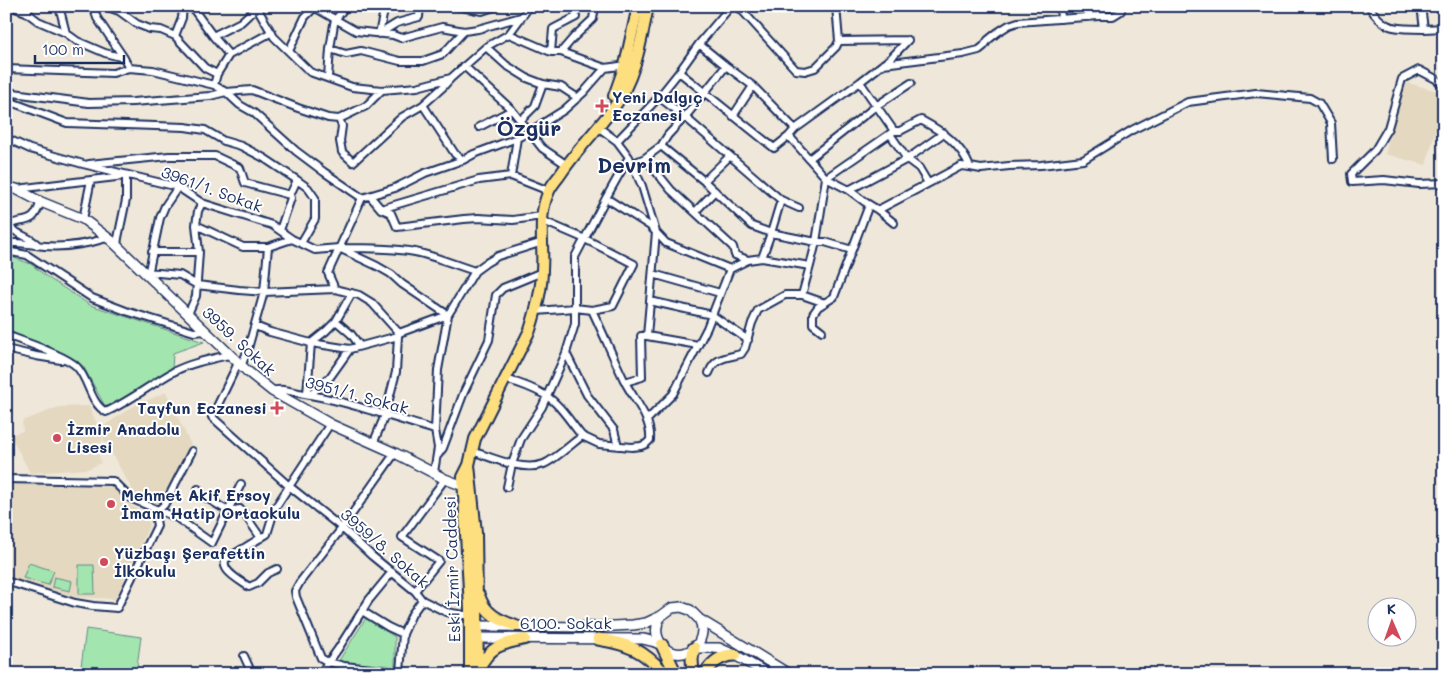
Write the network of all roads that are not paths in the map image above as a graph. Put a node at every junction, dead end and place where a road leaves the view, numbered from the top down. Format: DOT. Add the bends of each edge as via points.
graph roads {
  1 [pos="10,6"];
  2 [pos="59,6"];
  3 [pos="93,6"];
  4 [pos="105,6"];
  5 [pos="184,6"];
  6 [pos="191,6"];
  7 [pos="346,6"];
  8 [pos="385,6"];
  9 [pos="420,6"];
  10 [pos="457,6"];
  11 [pos="497,6"];
  12 [pos="526,6"];
  13 [pos="573,6"];
  14 [pos="595,6"];
  15 [pos="638,6"];
  16 [pos="648,6"];
  17 [pos="731,6"];
  18 [pos="738,6"];
  19 [pos="836,6"];
  20 [pos="1060,6"];
  21 [pos="1088,6"];
  22 [pos="1121,6"];
  23 [pos="1369,6"];
  24 [pos="1421,6"];
  25 [pos="256,7"];
  26 [pos="314,7"];
  27 [pos="28,9"];
  28 [pos="521,17"];
  29 [pos="1090,17"];
  30 [pos="1061,18"];
  31 [pos="335,20"];
  32 [pos="1444,28"];
  33 [pos="1424,29"];
  34 [pos="464,31"];
  35 [pos="272,32"];
  36 [pos="66,33"];
  37 [pos="379,34"];
  38 [pos="508,34"];
  39 [pos="174,36"];
  40 [pos="213,36"];
  41 [pos="838,41"];
  42 [pos="699,44"];
  43 [pos="486,47"];
  44 [pos="330,49"];
  45 [pos="289,51"];
  46 [pos="551,52"];
  47 [pos="561,52"];
  48 [pos="230,55"];
  49 [pos="124,58"];
  50 [pos="883,64"];
  51 [pos="630,65"];
  52 [pos="464,66"];
  53 [pos="726,66"];
  54 [pos="129,68"];
  55 [pos="605,68"];
  56 [pos="6,69"];
  57 [pos="679,72"];
  58 [pos="218,74"];
  59 [pos="328,78"];
  60 [pos="451,78"];
  61 [pos="860,82"];
  62 [pos="911,83"];
  63 [pos="544,84"];
  64 [pos="214,85"];
  65 [pos="753,86"];
  66 [pos="1444,86"];
  67 [pos="382,90"];
  68 [pos="6,92"];
  69 [pos="226,92"];
  70 [pos="704,93"];
  71 [pos="659,97"];
  72 [pos="578,98"];
  73 [pos="6,100"];
  74 [pos="424,105"];
  75 [pos="876,106"];
  76 [pos="512,110"];
  77 [pos="734,116"];
  78 [pos="685,117"];
  79 [pos="339,119"];
  80 [pos="520,120"];
  81 [pos="478,127"];
  82 [pos="598,127"];
  83 [pos="795,129"];
  84 [pos="529,132"];
  85 [pos="892,132"];
  86 [pos="944,133"];
  87 [pos="789,136"];
  88 [pos="6,138"];
  89 [pos="517,138"];
  90 [pos="617,141"];
  91 [pos="661,146"];
  92 [pos="730,156"];
  93 [pos="645,158"];
  94 [pos="809,159"];
  95 [pos="907,159"];
  96 [pos="1333,159"];
  97 [pos="463,160"];
  98 [pos="630,161"];
  99 [pos="83,164"];
  100 [pos="567,165"];
  101 [pos="970,167"];
  102 [pos="126,175"];
  103 [pos="511,176"];
  104 [pos="826,178"];
  105 [pos="91,180"];
  106 [pos="298,180"];
  107 [pos="704,181"];
  108 [pos="928,182"];
  109 [pos="1444,183"];
  110 [pos="178,187"];
  111 [pos="11,188"];
  112 [pos="849,190"];
  113 [pos="549,191"];
  114 [pos="715,191"];
  115 [pos="290,195"];
  116 [pos="370,196"];
  117 [pos="362,198"];
  118 [pos="606,198"];
  119 [pos="781,200"];
  120 [pos="41,202"];
  121 [pos="202,203"];
  122 [pos="869,205"];
  123 [pos="799,208"];
  124 [pos="381,209"];
  125 [pos="878,210"];
  126 [pos="695,212"];
  127 [pos="541,218"];
  128 [pos="83,219"];
  129 [pos="894,223"];
  130 [pos="196,225"];
  131 [pos="7,226"];
  132 [pos="280,230"];
  133 [pos="656,232"];
  134 [pos="771,232"];
  135 [pos="107,238"];
  136 [pos="292,239"];
  137 [pos="584,239"];
  138 [pos="543,242"];
  139 [pos="816,242"];
  140 [pos="6,243"];
  141 [pos="301,243"];
  142 [pos="38,245"];
  143 [pos="117,246"];
  144 [pos="268,247"];
  145 [pos="339,248"];
  146 [pos="6,250"];
  147 [pos="852,250"];
  148 [pos="152,252"];
  149 [pos="199,252"];
  150 [pos="762,258"];
  151 [pos="748,260"];
  152 [pos="810,266"];
  153 [pos="730,269"];
  154 [pos="475,271"];
  155 [pos="542,272"];
  156 [pos="148,274"];
  157 [pos="653,274"];
  158 [pos="197,285"];
  159 [pos="335,290"];
  160 [pos="264,292"];
  161 [pos="352,293"];
  162 [pos="720,293"];
  163 [pos="802,295"];
  164 [pos="650,301"];
  165 [pos="825,303"];
  166 [pos="575,308"];
  167 [pos="592,310"];
  168 [pos="536,311"];
  169 [pos="188,314"];
  170 [pos="448,315"];
  171 [pos="712,315"];
  172 [pos="336,321"];
  173 [pos="255,326"];
  174 [pos="205,330"];
  175 [pos="822,332"];
  176 [pos="398,334"];
  177 [pos="6,335"];
  178 [pos="647,336"];
  179 [pos="748,340"];
  180 [pos="310,343"];
  181 [pos="698,345"];
  182 [pos="360,346"];
  183 [pos="6,349"];
  184 [pos="350,349"];
  185 [pos="229,354"];
  186 [pos="566,354"];
  187 [pos="69,361"];
  188 [pos="240,365"];
  189 [pos="709,373"];
  190 [pos="505,379"];
  191 [pos="626,382"];
  192 [pos="272,391"];
  193 [pos="309,394"];
  194 [pos="546,396"];
  195 [pos="385,415"];
  196 [pos="647,420"];
  197 [pos="330,424"];
  198 [pos="435,430"];
  199 [pos="582,436"];
  200 [pos="373,444"];
  201 [pos="618,446"];
  202 [pos="192,451"];
  203 [pos="472,451"];
  204 [pos="394,453"];
  205 [pos="437,456"];
  206 [pos="512,464"];
  207 [pos="434,472"];
  208 [pos="6,479"];
  209 [pos="446,479"];
  210 [pos="241,484"];
  211 [pos="289,486"];
  212 [pos="467,487"];
  213 [pos="507,487"];
  214 [pos="198,489"];
  215 [pos="157,510"];
  216 [pos="228,511"];
  217 [pos="342,528"];
  218 [pos="261,538"];
  219 [pos="277,569"];
  220 [pos="392,572"];
  221 [pos="6,580"];
  222 [pos="477,586"];
  223 [pos="415,591"];
  224 [pos="422,600"];
  225 [pos="362,611"];
  226 [pos="661,616"];
  227 [pos="699,619"];
  228 [pos="473,623"];
  229 [pos="516,626"];
  230 [pos="403,634"];
  231 [pos="474,638"];
  232 [pos="525,638"];
  233 [pos="598,639"];
  234 [pos="662,645"];
  235 [pos="694,648"];
  236 [pos="735,655"];
  237 [pos="244,656"];
  238 [pos="328,662"];
  239 [pos="475,672"];
  240 [pos="251,674"];
  241 [pos="320,674"];
  242 [pos="665,674"];
  243 [pos="676,674"];
  244 [pos="693,674"];
  245 [pos="706,674"];
  246 [pos="768,674"];
  247 [pos="789,674"];
  1 -- 27 [label="street"];
  2 -- 36 [label="street"];
  3 -- 49 [label="street" via="97,18"];
  4 -- 39 [label="street" via="119,11 136,24"];
  5 -- 39 [label="street"];
  6 -- 40 [label="street"];
  7 -- 31 [label="street"];
  8 -- 37 [label="street"];
  9 -- 37 [label="street" via="419,17 397,23"];
  10 -- 11 [label="street" via="482,11"];
  12 -- 28 [label="street"];
  13 -- 46 [label="street" via="576,16 553,29"];
  14 -- 47 [label="street" via="593,19"];
  15 -- 51 [label="main road, Eski İzmir Caddesi"];
  16 -- 51 [label="main road, Eski İzmir Caddesi"];
  17 -- 42 [label="street"];
  18 -- 41 [label="street" via="796,70 805,72 815,68"];
  19 -- 41 [label="street"];
  20 -- 30 [label="street"];
  21 -- 29 [label="street"];
  22 -- 29 [label="street" via="1121,11 1113,16"];
  23 -- 33 [label="street" via="1377,19 1389,27"];
  24 -- 33 [label="street"];
  25 -- 35 [label="street"];
  25 -- 40 [label="street" via="241,22"];
  26 -- 31 [label="street"];
  26 -- 45 [label="street" via="305,17"];
  27 -- 36 [label="street" via="38,21"];
  28 -- 34 [label="street"];
  28 -- 38 [label="street"];
  29 -- 30 [label="street"];
  30 -- 50 [label="street" via="1009,25 979,50"];
  31 -- 37 [label="street" via="356,31"];
  31 -- 44 [label="street"];
  32 -- 33 [label="street"];
  34 -- 37 [label="street" via="442,27 401,38"];
  34 -- 44 [label="street" via="443,54 423,62 400,61 361,52 346,54"];
  35 -- 45 [label="street" via="274,38"];
  35 -- 48 [label="street"];
  36 -- 49 [label="street" via="77,41"];
  38 -- 43 [label="street"];
  38 -- 46 [label="street"];
  39 -- 58 [label="street" via="205,68"];
  40 -- 48 [label="street"];
  41 -- 50 [label="street" via="908,40"];
  42 -- 53 [label="street"];
  42 -- 57 [label="street"];
  43 -- 52 [label="street"];
  43 -- 63 [label="street" via="506,65"];
  44 -- 59 [label="street"];
  45 -- 59 [label="street" via="310,72"];
  46 -- 47 [label="street"];
  47 -- 55 [label="street"];
  48 -- 58 [label="street"];
  49 -- 54 [label="street"];
  50 -- 61 [label="street"];
  51 -- 55 [label="street"];
  51 -- 82 [label="main road, Eski İzmir Caddesi"];
  52 -- 60 [label="street"];
  52 -- 76 [label="street"];
  53 -- 65 [label="street"];
  53 -- 70 [label="street"];
  54 -- 56 [label="street" via="113,73"];
  54 -- 64 [label="street" via="153,70"];
  55 -- 72 [label="street"];
  57 -- 70 [label="street"];
  57 -- 71 [label="street"];
  58 -- 64 [label="street"];
  59 -- 67 [label="street" via="352,87"];
  60 -- 67 [label="street" via="417,87"];
  60 -- 74 [label="street"];
  61 -- 75 [label="street"];
  61 -- 83 [label="street"];
  62 -- 75 [label="street"];
  63 -- 72 [label="street" via="561,86"];
  63 -- 80 [label="street" via="535,106"];
  64 -- 69 [label="street"];
  65 -- 77 [label="street"];
  65 -- 83 [label="street"];
  66 -- 109 [label="street" via="1419,70 1402,78 1388,128 1375,150 1351,174 1352,182"];
  67 -- 79 [label="street" via="366,106"];
  68 -- 69 [label="street" via="88,103 210,96"];
  69 -- 79 [label="street" via="252,90 298,108"];
  69 -- 117 [label="street" via="324,172"];
  70 -- 77 [label="street"];
  70 -- 78 [label="street"];
  71 -- 78 [label="street"];
  71 -- 90 [label="street"];
  72 -- 84 [label="street"];
  73 -- 106 [label="street" via="67,124 206,130 264,158"];
  74 -- 79 [label="street" via="402,117 353,162 342,152"];
  74 -- 97 [label="street" via="455,154"];
  75 -- 85 [label="street"];
  75 -- 94 [label="street"];
  76 -- 80 [label="street"];
  76 -- 81 [label="street"];
  77 -- 87 [label="street" via="774,148"];
  78 -- 91 [label="street"];
  78 -- 92 [label="street"];
  80 -- 84 [label="street"];
  82 -- 90 [label="street"];
  82 -- 100 [label="main road, Eski İzmir Caddesi"];
  83 -- 87 [label="street"];
  84 -- 89 [label="street"];
  84 -- 100 [label="street" via="542,148"];
  85 -- 86 [label="street" via="921,120"];
  85 -- 95 [label="street"];
  85 -- 104 [label="street"];
  86 -- 95 [label="street"];
  86 -- 101 [label="street" via="965,155"];
  87 -- 94 [label="street"];
  88 -- 99 [label="street, 3961/1. Sokak" via="30,149"];
  89 -- 97 [label="street"];
  89 -- 103 [label="street"];
  90 -- 98 [label="street"];
  91 -- 93 [label="street"];
  91 -- 107 [label="street"];
  92 -- 107 [label="street"];
  92 -- 119 [label="street"];
  93 -- 98 [label="street"];
  93 -- 126 [label="street" via="671,190"];
  94 -- 104 [label="street"];
  95 -- 108 [label="street" via="919,168"];
  95 -- 112 [label="street"];
  96 -- 101 [label="street" via="1331,123 1319,103 1310,98 1256,93 1188,102 1132,130 1083,160 981,169"];
  97 -- 116 [label="street"];
  98 -- 118 [label="street"];
  98 -- 133 [label="street" via="642,186"];
  99 -- 102 [label="street, 3961/1. Sokak"];
  99 -- 115 [label="street" via="169,156 215,156 240,168 245,183"];
  100 -- 113 [label="main road, Eski İzmir Caddesi"];
  101 -- 108 [label="street" via="961,166"];
  102 -- 105 [label="street"];
  102 -- 110 [label="street, 3961/1. Sokak"];
  102 -- 143 [label="street" via="126,200"];
  103 -- 113 [label="street"];
  103 -- 124 [label="street" via="479,180"];
  104 -- 112 [label="street"];
  104 -- 139 [label="street"];
  105 -- 111 [label="street"];
  105 -- 128 [label="street"];
  106 -- 115 [label="street"];
  106 -- 141 [label="street" via="315,198 315,219"];
  107 -- 114 [label="street"];
  108 -- 125 [label="street"];
  110 -- 121 [label="street, 3961/1. Sokak"];
  110 -- 148 [label="street" via="160,218"];
  111 -- 120 [label="street, 3959. Sokak"];
  112 -- 122 [label="street"];
  113 -- 127 [label="main road, Eski İzmir Caddesi"];
  114 -- 126 [label="street"];
  114 -- 134 [label="street" via="752,226"];
  115 -- 132 [label="street"];
  116 -- 117 [label="street"];
  116 -- 124 [label="street"];
  117 -- 145 [label="street"];
  118 -- 133 [label="street"];
  118 -- 137 [label="street"];
  119 -- 123 [label="street"];
  119 -- 134 [label="street"];
  120 -- 128 [label="street, 3959. Sokak"];
  120 -- 131 [label="street" via="33,217"];
  121 -- 130 [label="street"];
  121 -- 132 [label="street, 3961/1. Sokak"];
  122 -- 125 [label="street"];
  122 -- 147 [label="street"];
  124 -- 127 [label="street" via="391,213 396,228 478,218"];
  125 -- 129 [label="street"];
  126 -- 151 [label="street" via="733,246 735,255"];
  127 -- 137 [label="street"];
  127 -- 138 [label="main road, Eski İzmir Caddesi"];
  128 -- 135 [label="street, 3959. Sokak"];
  130 -- 144 [label="street" via="243,247"];
  130 -- 149 [label="street"];
  131 -- 142 [label="street"];
  132 -- 136 [label="street, 3961/1. Sokak"];
  133 -- 153 [label="street" via="666,243"];
  133 -- 157 [label="street"];
  134 -- 139 [label="street"];
  134 -- 150 [label="street"];
  135 -- 142 [label="street" via="70,246"];
  135 -- 143 [label="street, 3959. Sokak"];
  136 -- 141 [label="street, 3961/1. Sokak"];
  136 -- 144 [label="street"];
  137 -- 166 [label="street" via="576,257"];
  137 -- 167 [label="street" via="634,264 613,306"];
  138 -- 154 [label="street" via="498,256"];
  138 -- 155 [label="main road, Eski İzmir Caddesi"];
  139 -- 147 [label="street"];
  139 -- 152 [label="street"];
  140 -- 142 [label="street"];
  141 -- 145 [label="street, 3961/1. Sokak" via="315,250"];
  143 -- 156 [label="street, 3959. Sokak"];
  144 -- 160 [label="street"];
  145 -- 154 [label="street" via="412,251"];
  145 -- 159 [label="street" via="328,273"];
  145 -- 170 [label="street, 3961/1. Sokak" via="391,274"];
  146 -- 174 [label="street" via="27,255 92,298 194,332"];
  147 -- 165 [label="street" via="834,297"];
  148 -- 149 [label="street"];
  148 -- 156 [label="street"];
  149 -- 158 [label="street"];
  150 -- 151 [label="street"];
  150 -- 152 [label="street"];
  151 -- 153 [label="street"];
  152 -- 163 [label="street"];
  153 -- 162 [label="street"];
  154 -- 170 [label="street"];
  155 -- 168 [label="main road, Eski İzmir Caddesi"];
  155 -- 205 [label="street" via="504,288 496,295 489,340"];
  156 -- 158 [label="street" via="180,275"];
  156 -- 169 [label="street, 3959. Sokak"];
  157 -- 162 [label="street"];
  157 -- 164 [label="street"];
  158 -- 160 [label="street"];
  158 -- 169 [label="street"];
  159 -- 160 [label="street"];
  159 -- 161 [label="street"];
  160 -- 173 [label="street"];
  161 -- 172 [label="street"];
  161 -- 176 [label="street" via="372,303"];
  162 -- 171 [label="street"];
  163 -- 165 [label="street"];
  163 -- 179 [label="street" via="785,295 758,310"];
  164 -- 171 [label="street"];
  164 -- 178 [label="street"];
  165 -- 175 [label="street" via="813,314 813,324"];
  166 -- 167 [label="street"];
  166 -- 168 [label="street"];
  166 -- 186 [label="street" via="575,324"];
  167 -- 191 [label="street"];
  168 -- 190 [label="main road, Eski İzmir Caddesi"];
  169 -- 174 [label="street, 3959. Sokak"];
  170 -- 176 [label="street"];
  170 -- 198 [label="street" via="438,370"];
  171 -- 179 [label="street"];
  171 -- 181 [label="street"];
  172 -- 180 [label="street"];
  172 -- 182 [label="street"];
  173 -- 180 [label="street"];
  173 -- 188 [label="street"];
  174 -- 185 [label="street, 3959. Sokak"];
  176 -- 182 [label="street"];
  176 -- 195 [label="street" via="396,372"];
  177 -- 187 [label="street"];
  178 -- 181 [label="street"];
  178 -- 191 [label="street" via="641,336 642,377"];
  179 -- 189 [label="street" via="741,354 722,359 712,366"];
  180 -- 184 [label="street"];
  180 -- 193 [label="street"];
  181 -- 196 [label="street" via="673,394"];
  182 -- 184 [label="street"];
  183 -- 187 [label="street"];
  184 -- 193 [label="street" via="330,377"];
  185 -- 187 [label="street" via="175,371 106,412 99,406 76,365"];
  185 -- 188 [label="street, 3959. Sokak"];
  186 -- 194 [label="street"];
  186 -- 201 [label="street" via="587,395 614,430"];
  188 -- 192 [label="street, 3959. Sokak"];
  188 -- 211 [label="street, 3959/8. Sokak" via="212,417"];
  190 -- 194 [label="street"];
  190 -- 203 [label="main road, Eski İzmir Caddesi"];
  191 -- 196 [label="street"];
  192 -- 193 [label="street, 3951/1. Sokak"];
  192 -- 197 [label="street, 3959. Sokak"];
  193 -- 195 [label="street, 3951/1. Sokak"];
  194 -- 199 [label="street"];
  194 -- 206 [label="street" via="521,439"];
  195 -- 198 [label="street, 3951/1. Sokak"];
  195 -- 200 [label="street"];
  196 -- 201 [label="street" via="650,440 646,444"];
  197 -- 200 [label="street, 3959. Sokak"];
  197 -- 211 [label="street"];
  198 -- 205 [label="street"];
  199 -- 201 [label="street" via="599,444"];
  199 -- 206 [label="street" via="546,463 535,466"];
  200 -- 204 [label="street, 3959. Sokak"];
  202 -- 215 [label="street" via="164,505"];
  203 -- 206 [label="street"];
  203 -- 212 [label="main road, Eski İzmir Caddesi" via="463,477"];
  204 -- 207 [label="street, 3959. Sokak"];
  204 -- 217 [label="street"];
  205 -- 207 [label="street"];
  206 -- 213 [label="street"];
  207 -- 209 [label="street, 3959. Sokak"];
  208 -- 215 [label="street" via="113,482 130,498"];
  209 -- 212 [label="street, 3959. Sokak"];
  209 -- 223 [label="street" via="402,538 439,561"];
  210 -- 216 [label="street"];
  211 -- 217 [label="street, 3959/8. Sokak"];
  211 -- 218 [label="street" via="275,508 267,534"];
  212 -- 222 [label="main road, Eski İzmir Caddesi" via="476,533"];
  212 -- 228 [label="main road, Eski İzmir Caddesi"];
  214 -- 216 [label="street"];
  215 -- 216 [label="street" via="177,518 212,543"];
  215 -- 221 [label="street" via="157,526 117,608 75,603"];
  216 -- 218 [label="street" via="243,512"];
  217 -- 220 [label="street, 3959/8. Sokak"];
  217 -- 238 [label="street" via="296,591 322,658"];
  218 -- 219 [label="street" via="226,559 224,566 249,587"];
  220 -- 223 [label="street, 3959/8. Sokak"];
  220 -- 225 [label="street"];
  222 -- 228 [label="main road, Eski İzmir Caddesi"];
  222 -- 229 [label="main road" via="489,613"];
  223 -- 224 [label="street, 3959/8. Sokak"];
  224 -- 228 [label="street, 3959/8. Sokak"];
  224 -- 230 [label="street"];
  225 -- 230 [label="street"];
  225 -- 238 [label="street"];
  226 -- 227 [label="street, 6100. Sokak" via="672,608 681,607"];
  226 -- 229 [label="street, 6100. Sokak" via="633,625"];
  226 -- 234 [label="street" via="656,631"];
  227 -- 235 [label="street" via="701,636"];
  227 -- 247 [label="street, 6100. Sokak"];
  228 -- 229 [label="street, 6100. Sokak"];
  228 -- 231 [label="main road, Eski İzmir Caddesi"];
  230 -- 238 [label="street" via="400,672"];
  231 -- 232 [label="street, 6100. Sokak"];
  231 -- 239 [label="main road, Eski İzmir Caddesi"];
  232 -- 233 [label="street, 6100. Sokak"];
  232 -- 239 [label="main road" via="493,648"];
  233 -- 234 [label="street, 6100. Sokak" via="643,639"];
  233 -- 242 [label="highway" via="621,643 636,650"];
  234 -- 235 [label="street, 6100. Sokak" via="677,653"];
  234 -- 243 [label="highway"];
  235 -- 236 [label="street, 6100. Sokak" via="719,648"];
  235 -- 244 [label="highway"];
  236 -- 245 [label="highway" via="717,660"];
  236 -- 246 [label="street, 6100. Sokak"];
  237 -- 240 [label="street"];
  238 -- 241 [label="street"];
}
